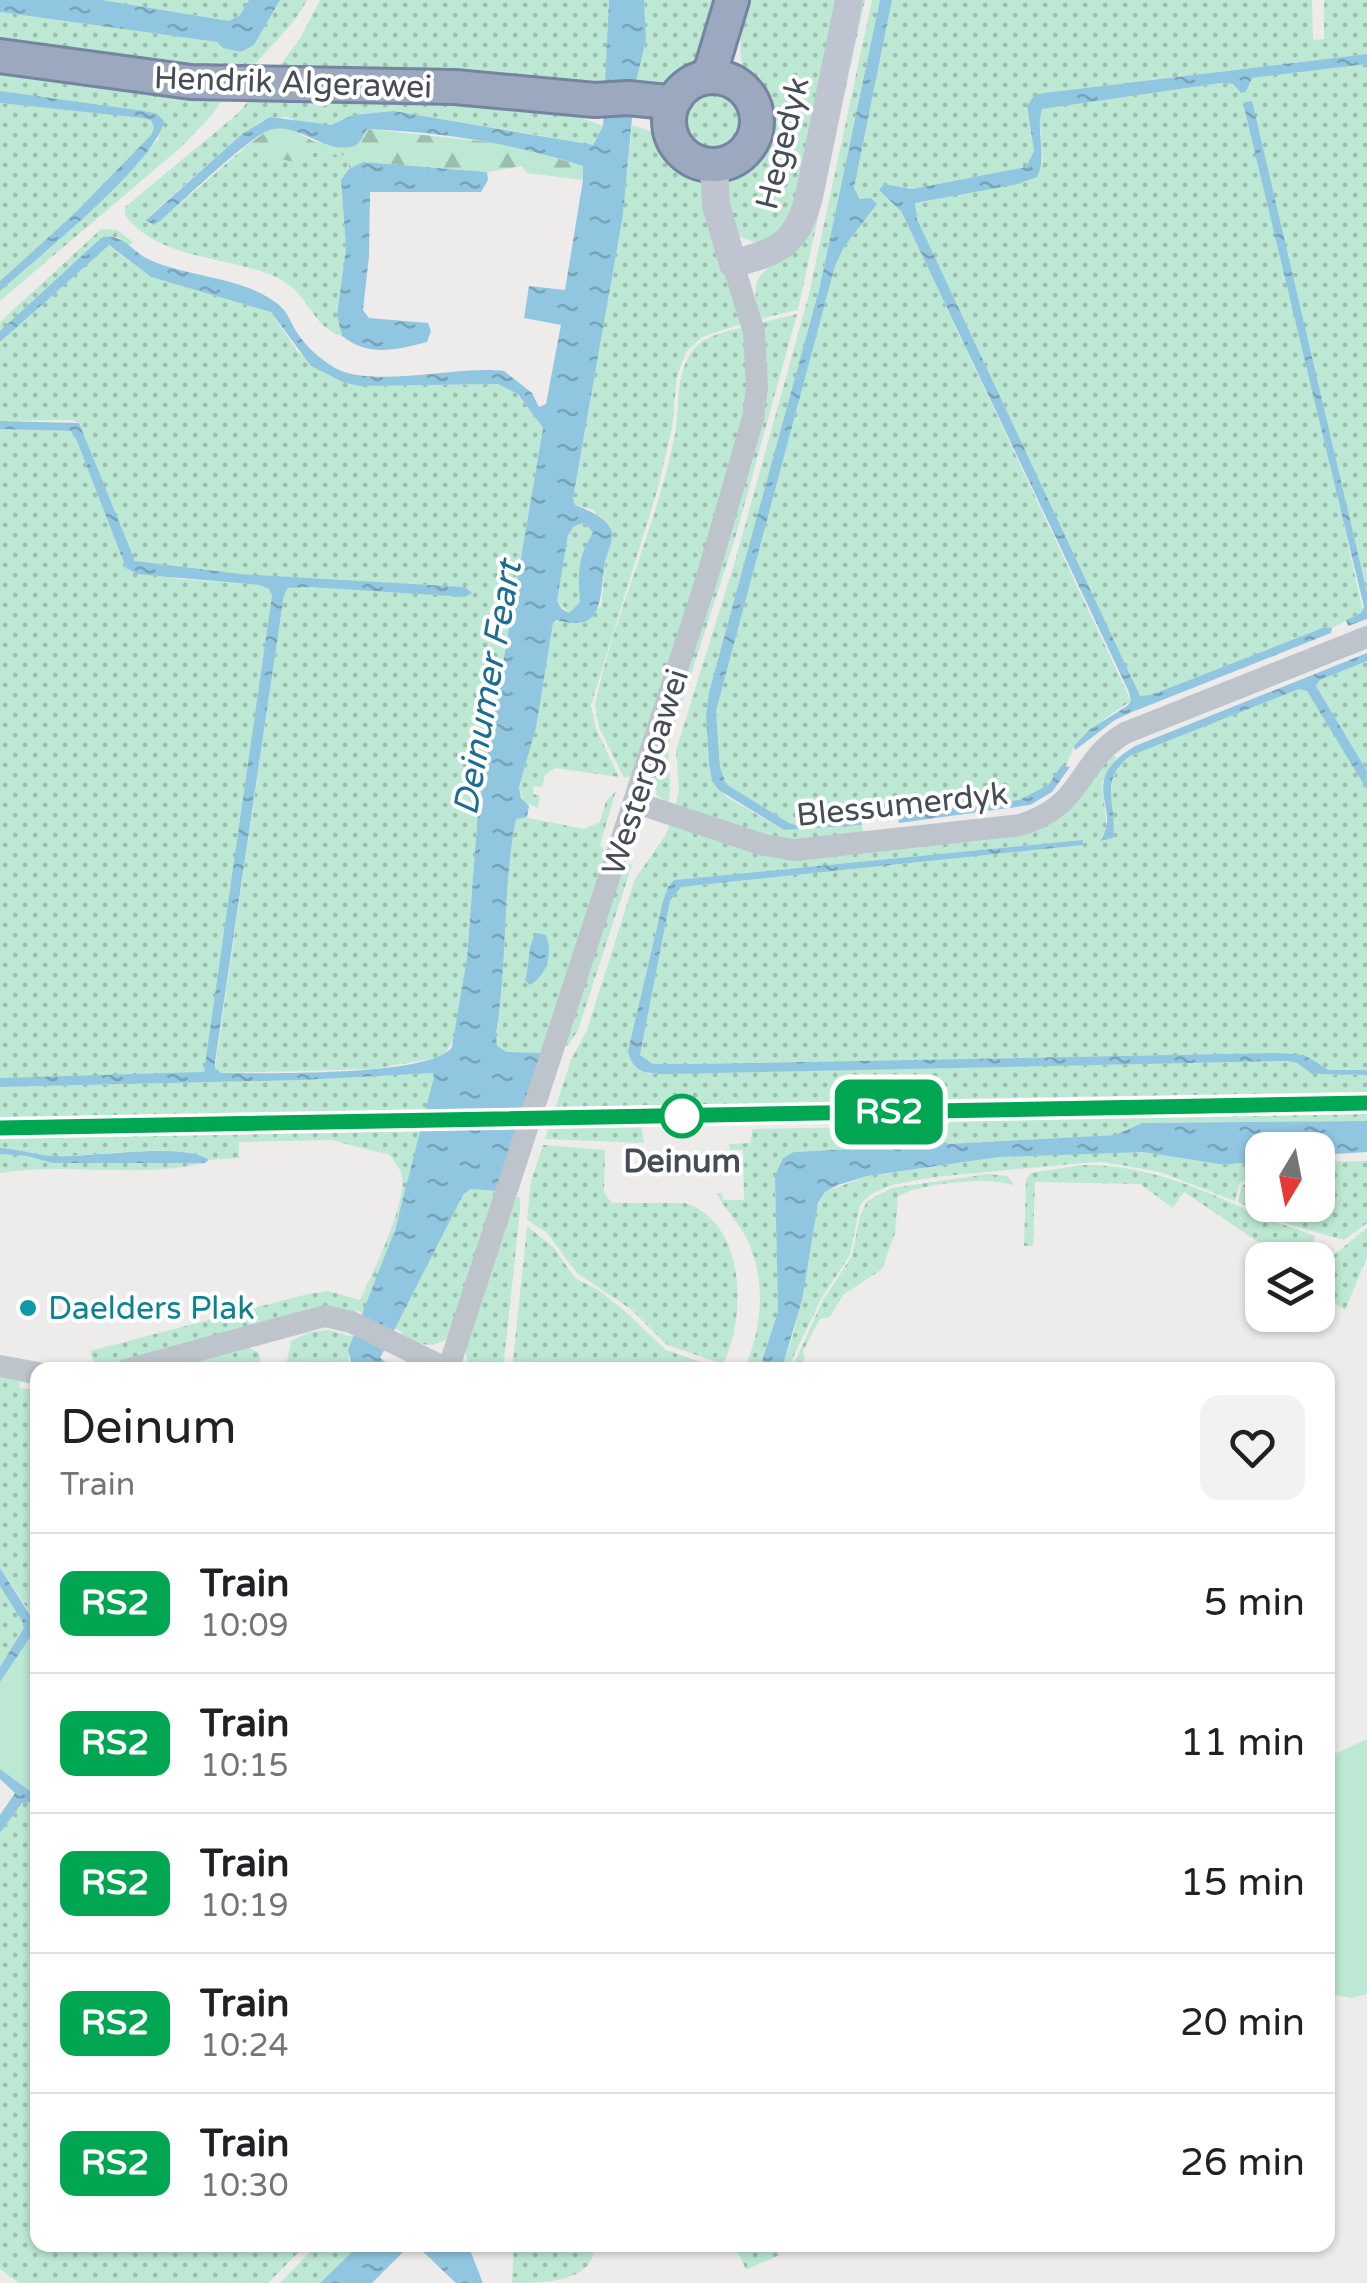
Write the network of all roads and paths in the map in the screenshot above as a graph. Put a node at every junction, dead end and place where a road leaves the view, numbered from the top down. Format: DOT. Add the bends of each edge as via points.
graph roads {
  1 [pos="734,0"];
  2 [pos="850,0"];
  3 [pos="0,56"];
  4 [pos="703,78"];
  5 [pos="736,83"];
  6 [pos="659,112"];
  7 [pos="714,164"];
  8 [pos="733,264"];
  9 [pos="1367,637"];
  10 [pos="634,802"];
  11 [pos="155,1362"];
  12 [pos="433,1362"];
  13 [pos="452,1362"];
  14 [pos="0,1366"];
  15 [pos="30,1372"];
  1 -- 4 [label="highway"];
  1 -- 5 [label="highway"];
  2 -- 8 [label="main road, Hegedyk" via="801,225 777,250"];
  3 -- 6 [label="highway, Hendrik Algerawei" via="191,82 456,87"];
  4 -- 5 [label="highway"];
  4 -- 6 [label="highway"];
  5 -- 7 [label="highway" via="756,110 756,132 736,158"];
  6 -- 7 [label="highway" via="683,152"];
  7 -- 8 [label="main road, Westergoawei" via="716,205"];
  8 -- 10 [label="street, Westergoawei" via="754,332 753,418"];
  9 -- 10 [label="street, Blessumerdyk" via="1125,733 1100,750 1065,802 1020,825 794,850"];
  10 -- 13 [label="street, Westergoawei"];
  11 -- 12 [label="street" via="319,1317 351,1322"];
  14 -- 15 [label="street"];
}
